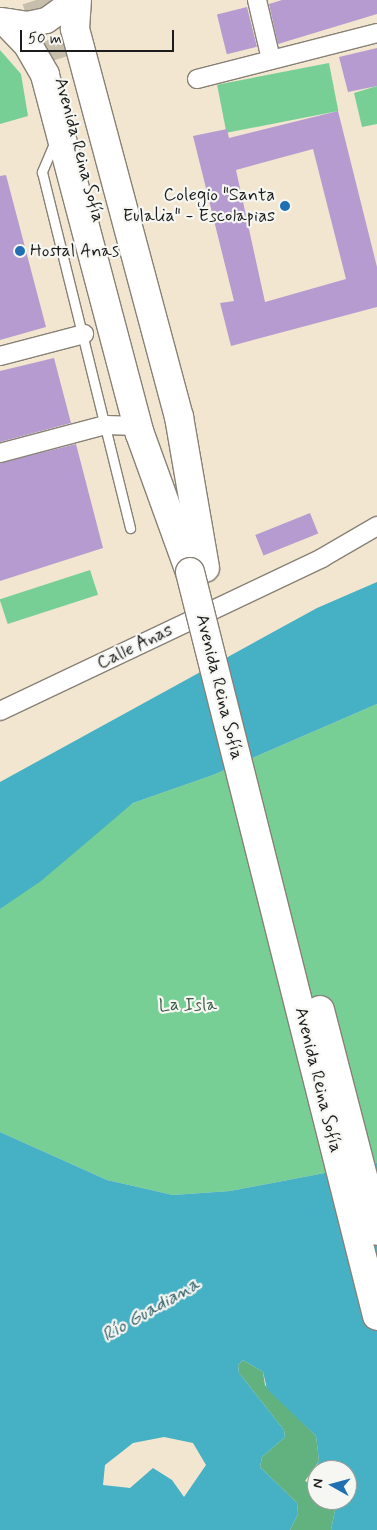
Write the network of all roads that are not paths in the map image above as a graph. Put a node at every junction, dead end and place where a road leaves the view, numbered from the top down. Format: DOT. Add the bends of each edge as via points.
graph roads {
  1 [pos="75,0"];
  2 [pos="257,0"];
  3 [pos="4,21"];
  4 [pos="377,33"];
  5 [pos="60,58"];
  6 [pos="271,59"];
  7 [pos="198,79"];
  8 [pos="59,130"];
  9 [pos="84,334"];
  10 [pos="0,356"];
  11 [pos="105,425"];
  12 [pos="140,434"];
  13 [pos="0,453"];
  14 [pos="377,526"];
  15 [pos="130,528"];
  16 [pos="197,570"];
  17 [pos="0,711"];
  18 [pos="377,1231"];
  19 [pos="377,1316"];
  1 -- 3 [label="main road" via="46,20"];
  1 -- 16 [label="highway" via="75,28 179,417"];
  2 -- 6 [label="street"];
  3 -- 8 [label="highway" via="28,45 45,75"];
  4 -- 6 [label="street"];
  5 -- 16 [label="highway, Avenida Reina Sofía"];
  6 -- 7 [label="street"];
  8 -- 9 [label="lane" via="42,172"];
  8 -- 12 [label="highway"];
  9 -- 10 [label="street"];
  9 -- 11 [label="lane"];
  11 -- 12 [label="street" via="129,426"];
  11 -- 13 [label="street"];
  11 -- 15 [label="lane"];
  12 -- 16 [label="highway"];
  14 -- 17 [label="street, Calle Anas" via="313,562"];
  16 -- 18 [label="highway, Avenida Reina Sofía, bridge"];
  16 -- 19 [label="highway, Avenida Reina Sofía, bridge"];
}
